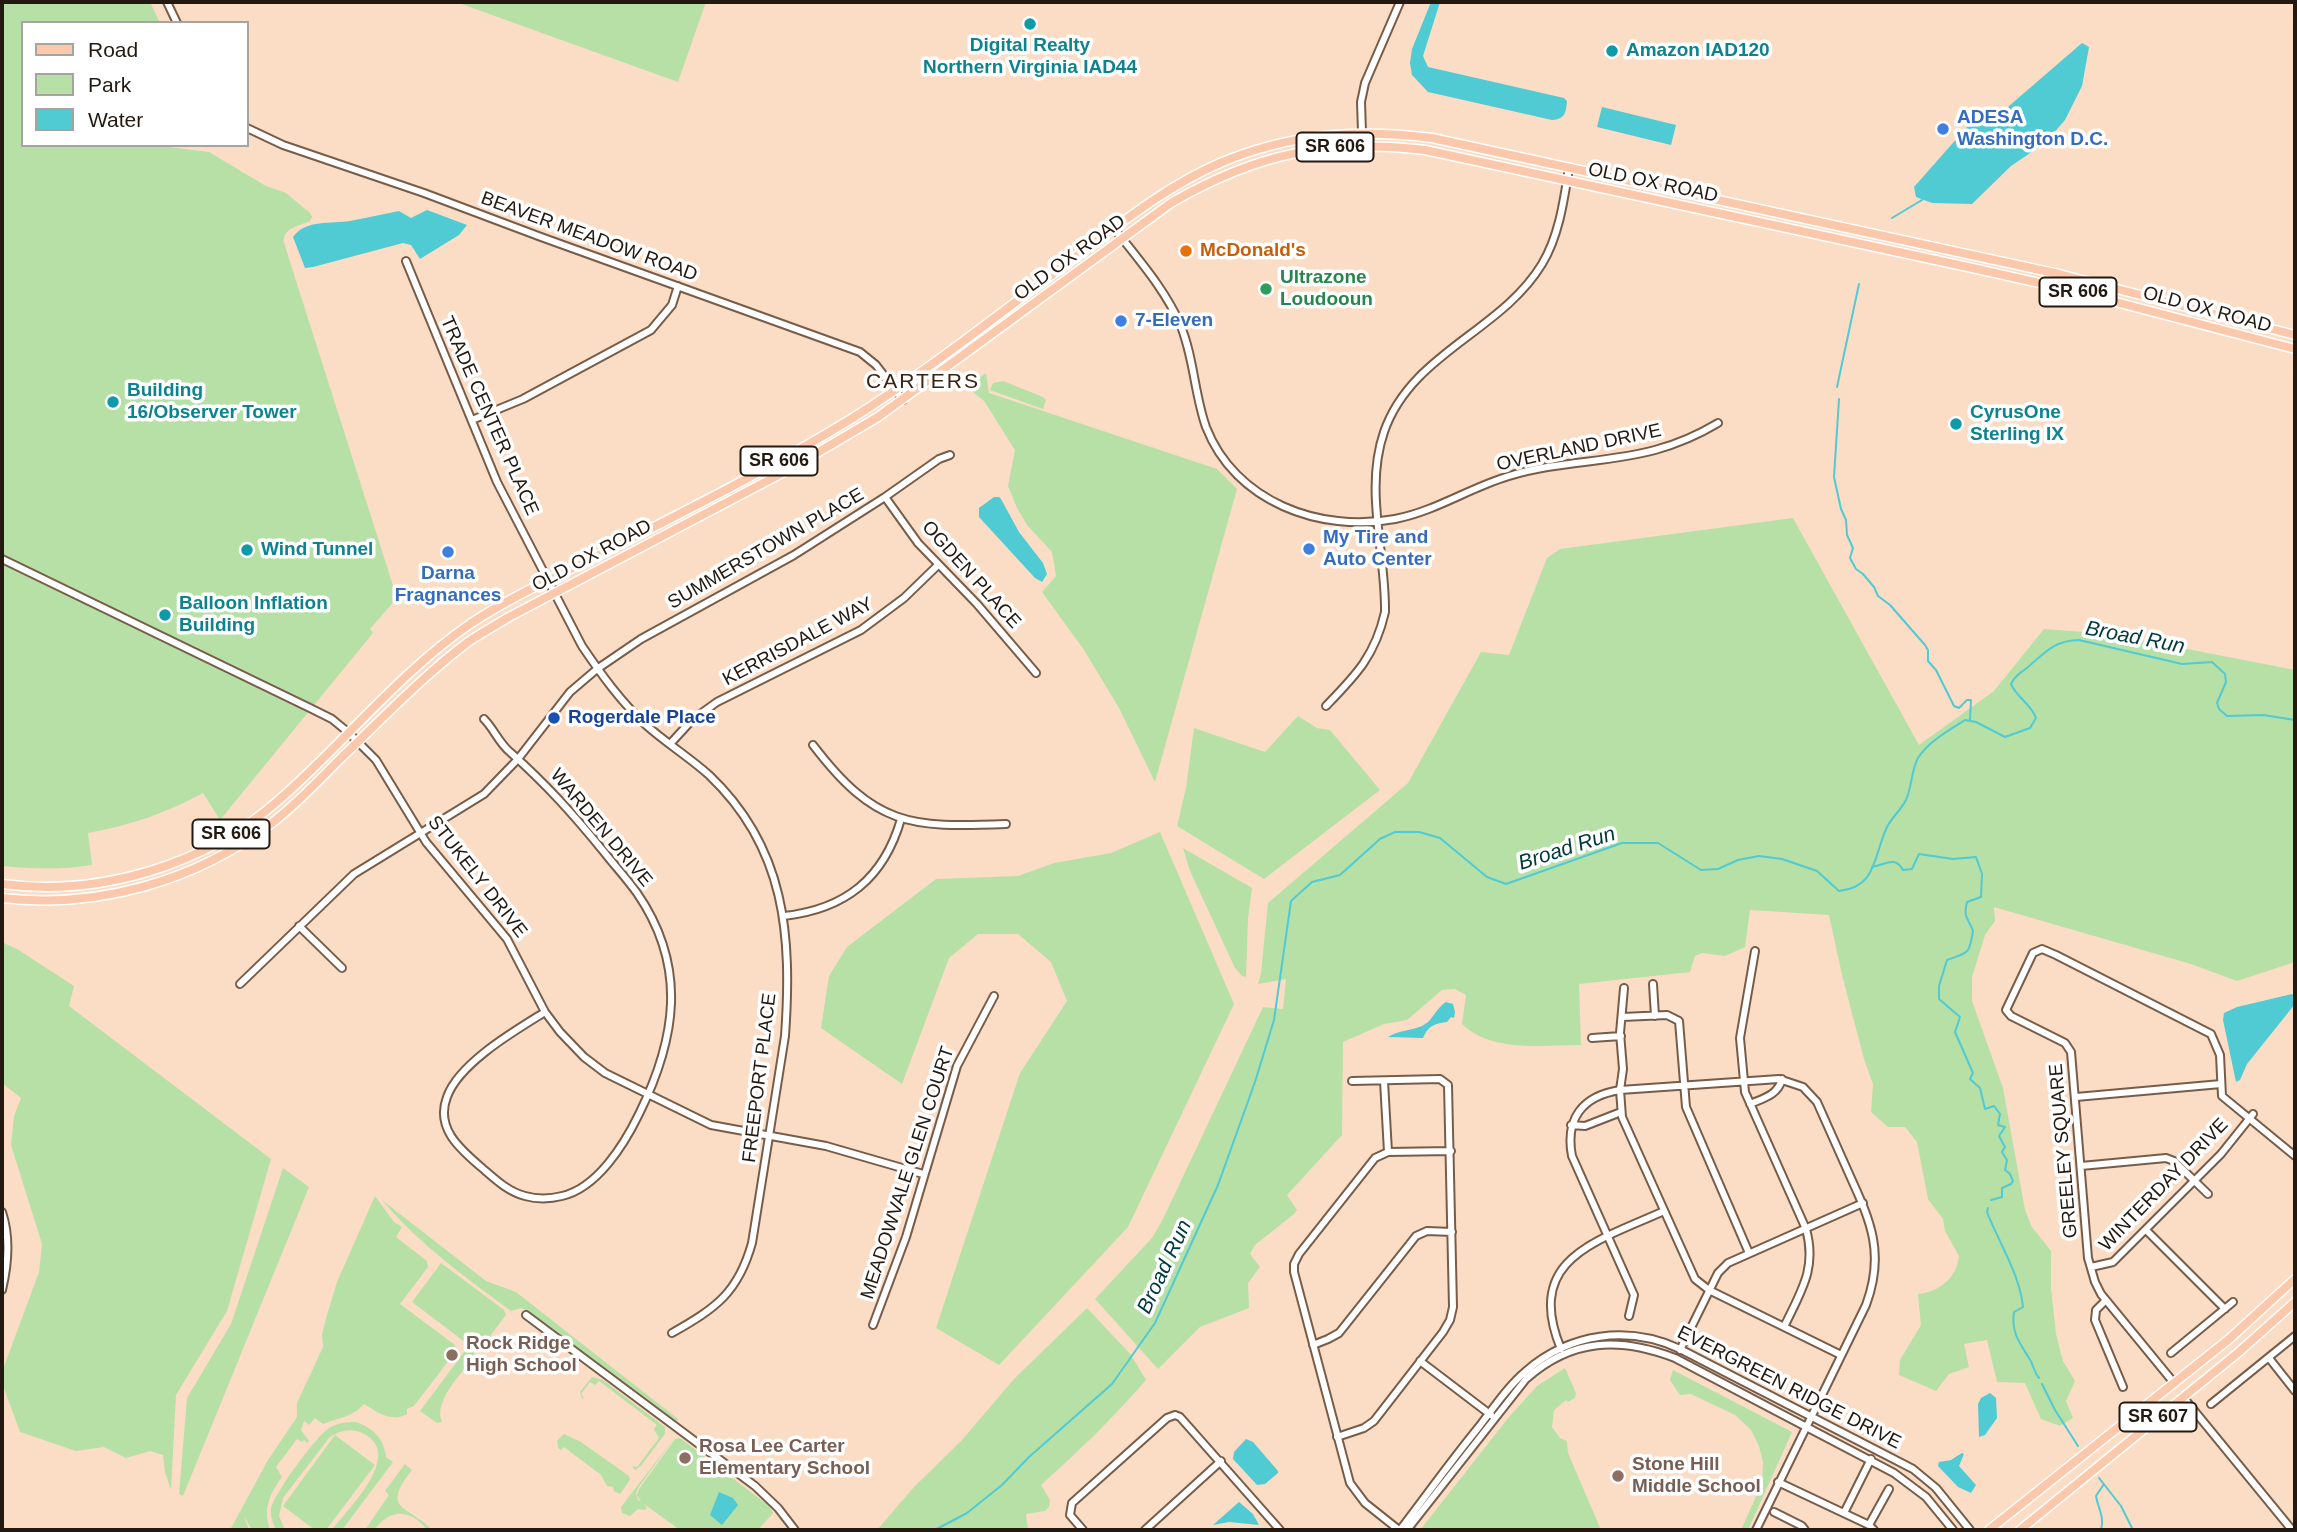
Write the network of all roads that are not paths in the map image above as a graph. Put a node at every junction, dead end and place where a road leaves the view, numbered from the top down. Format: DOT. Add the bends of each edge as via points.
graph roads {
  1 [pos="167,2"];
  2 [pos="1401,2"];
  3 [pos="176,21"];
  4 [pos="248,128"];
  5 [pos="1362,132"];
  6 [pos="1569,168"];
  7 [pos="1567,181"];
  8 [pos="1114,228"];
  9 [pos="1122,239"];
  10 [pos="406,261"];
  11 [pos="678,286"];
  12 [pos="2295,335"];
  13 [pos="2295,349"];
  14 [pos="894,390"];
  15 [pos="903,400"];
  16 [pos="472,420"];
  17 [pos="1718,423"];
  18 [pos="950,455"];
  19 [pos="885,497"];
  20 [pos="1378,521"];
  21 [pos="2,559"];
  22 [pos="939,565"];
  23 [pos="550,580"];
  24 [pos="555,594"];
  25 [pos="597,669"];
  26 [pos="1036,673"];
  27 [pos="1326,706"];
  28 [pos="484,719"];
  29 [pos="349,733"];
  30 [pos="358,742"];
  31 [pos="670,744"];
  32 [pos="813,746"];
  33 [pos="518,759"];
  34 [pos="901,819"];
  35 [pos="1006,824"];
  36 [pos="420,832"];
  37 [pos="2,884"];
  38 [pos="2,898"];
  39 [pos="784,916"];
  40 [pos="299,926"];
  41 [pos="1755,951"];
  42 [pos="342,968"];
  43 [pos="240,984"];
  44 [pos="1653,984"];
  45 [pos="1624,988"];
  46 [pos="994,996"];
  47 [pos="545,1012"];
  48 [pos="1655,1016"];
  49 [pos="1622,1017"];
  50 [pos="1621,1036"];
  51 [pos="1592,1038"];
  52 [pos="1782,1079"];
  53 [pos="1384,1081"];
  54 [pos="1743,1081"];
  55 [pos="1352,1082"];
  56 [pos="2221,1084"];
  57 [pos="1683,1085"];
  58 [pos="1620,1090"];
  59 [pos="648,1095"];
  60 [pos="2076,1097"];
  61 [pos="1750,1104"];
  62 [pos="1621,1112"];
  63 [pos="2251,1116"];
  64 [pos="1571,1125"];
  65 [pos="770,1137"];
  66 [pos="1451,1151"];
  67 [pos="1388,1152"];
  68 [pos="2295,1156"];
  69 [pos="2081,1166"];
  70 [pos="923,1174"];
  71 [pos="2194,1181"];
  72 [pos="2208,1195"];
  73 [pos="1863,1203"];
  74 [pos="1664,1211"];
  75 [pos="2,1212"];
  76 [pos="1806,1228"];
  77 [pos="2146,1230"];
  78 [pos="1452,1232"];
  79 [pos="1608,1236"];
  80 [pos="1749,1253"];
  81 [pos="2091,1267"];
  82 [pos="2295,1279"];
  83 [pos="2,1290"];
  84 [pos="1709,1290"];
  85 [pos="2106,1300"];
  86 [pos="2295,1302"];
  87 [pos="2233,1303"];
  88 [pos="2225,1309"];
  89 [pos="526,1314"];
  90 [pos="1629,1316"];
  91 [pos="873,1325"];
  92 [pos="1784,1327"];
  93 [pos="672,1333"];
  94 [pos="2295,1336"];
  95 [pos="1313,1345"];
  96 [pos="1681,1349"];
  97 [pos="1562,1351"];
  98 [pos="2171,1353"];
  99 [pos="1841,1355"];
  100 [pos="1675,1358"];
  101 [pos="2269,1358"];
  102 [pos="1420,1361"];
  103 [pos="2174,1383"];
  104 [pos="2123,1387"];
  105 [pos="2295,1391"];
  106 [pos="2183,1397"];
  107 [pos="2211,1404"];
  108 [pos="1492,1415"];
  109 [pos="1811,1416"];
  110 [pos="1806,1425"];
  111 [pos="1337,1437"];
  112 [pos="1871,1459"];
  113 [pos="1221,1461"];
  114 [pos="1778,1482"];
  115 [pos="1889,1489"];
  116 [pos="1774,1512"];
  117 [pos="1844,1513"];
  118 [pos="1872,1527"];
  119 [pos="795,1530"];
  120 [pos="1083,1530"];
  121 [pos="1145,1530"];
  122 [pos="1280,1530"];
  123 [pos="1400,1530"];
  124 [pos="1408,1530"];
  125 [pos="1755,1530"];
  126 [pos="1805,1530"];
  127 [pos="1953,1530"];
  128 [pos="1970,1530"];
  129 [pos="1989,1530"];
  130 [pos="2020,1530"];
  131 [pos="2292,1530"];
  1 -- 3 [label="street"];
  2 -- 5 [label="street" via="1365,83"];
  4 -- 11 [label="street, BEAVER MEADOW ROAD"];
  5 -- 6 [label="main road, OLD OX ROAD / SR 606" via="1432,138"];
  5 -- 8 [label="main road, OLD OX ROAD / SR 606" via="1294,139 1233,158 1185,179"];
  6 -- 7 [label="street"];
  6 -- 12 [label="main road, OLD OX ROAD / SR 606" via="2059,274"];
  7 -- 9 [label="main road, OLD OX ROAD / SR 606" via="1425,150 1360,145 1313,149 1218,178 1171,203"];
  7 -- 13 [label="main road, OLD OX ROAD / SR 606" via="2066,289"];
  7 -- 20 [label="street" via="1553,241 1530,281 1421,373 1392,412 1376,474"];
  8 -- 9 [label="street, OVERLAND DRIVE"];
  8 -- 14 [label="main road, OLD OX ROAD / SR 606"];
  9 -- 15 [label="main road, OLD OX ROAD / SR 606"];
  9 -- 20 [label="street, OVERLAND DRIVE" via="1174,313 1189,347 1208,430 1232,468 1258,492 1296,513 1331,522"];
  10 -- 16 [label="street, TRADE CENTER PLACE"];
  11 -- 14 [label="street, BEAVER MEADOW ROAD" via="860,352"];
  11 -- 16 [label="street" via="672,305 651,330 523,399"];
  14 -- 15 [label="street, BEAVER MEADOW ROAD"];
  14 -- 23 [label="main road, OLD OX ROAD / SR 606" via="762,471"];
  15 -- 24 [label="main road, OLD OX ROAD / SR 606" via="821,452"];
  16 -- 23 [label="street, TRADE CENTER PLACE" via="497,482"];
  17 -- 20 [label="street, OVERLAND DRIVE" via="1654,450 1525,471 1425,511"];
  18 -- 19 [label="street, SUMMERSTOWN PLACE"];
  19 -- 22 [label="street, OGDEN PLACE"];
  19 -- 25 [label="street, SUMMERSTOWN PLACE"];
  20 -- 27 [label="street" via="1385,611 1380,632 1359,672"];
  21 -- 29 [label="street, STUKELY DRIVE" via="332,719"];
  22 -- 26 [label="street, OGDEN PLACE"];
  22 -- 31 [label="street, KERRISDALE WAY" via="861,630 726,697 692,720"];
  23 -- 24 [label="street, FREEPORT PLACE"];
  23 -- 29 [label="main road, OLD OX ROAD / SR 606" via="471,624 403,679"];
  24 -- 25 [label="street, FREEPORT PLACE"];
  24 -- 30 [label="main road, OLD OX ROAD / SR 606" via="471,640"];
  25 -- 31 [label="street, FREEPORT PLACE" via="638,717"];
  25 -- 33 [label="street" via="570,692"];
  28 -- 33 [label="street, WARDEN DRIVE"];
  29 -- 30 [label="street, STUKELY DRIVE"];
  29 -- 37 [label="main road, OLD OX ROAD / SR 606" via="267,810 192,855 102,883"];
  30 -- 36 [label="street, STUKELY DRIVE" via="384,770"];
  30 -- 38 [label="main road, OLD OX ROAD / SR 606" via="272,823 190,872 111,894 48,901"];
  31 -- 39 [label="street, FREEPORT PLACE" via="706,773 745,816 770,863"];
  32 -- 34 [label="street" via="848,787 876,808"];
  33 -- 36 [label="street" via="484,794"];
  33 -- 59 [label="street, WARDEN DRIVE" via="561,800 613,862 638,894 659,936 669,974 671,1016 666,1049"];
  34 -- 35 [label="street" via="942,825"];
  34 -- 39 [label="street" via="884,859 851,894 827,907"];
  36 -- 40 [label="street" via="354,874"];
  36 -- 47 [label="street, STUKELY DRIVE" via="507,939"];
  39 -- 65 [label="street, FREEPORT PLACE" via="787,1010"];
  40 -- 42 [label="street"];
  40 -- 43 [label="street"];
  41 -- 54 [label="street" via="1741,1028"];
  44 -- 48 [label="street"];
  45 -- 49 [label="street"];
  46 -- 70 [label="street, MEADOWVALE GLEN COURT" via="957,1066"];
  47 -- 59 [label="street, STUKELY DRIVE" via="584,1057"];
  47 -- 59 [label="street" via="502,1038 469,1067 445,1100 445,1124 453,1141 502,1185 526,1196 545,1198 583,1187 610,1159"];
  48 -- 49 [label="street"];
  48 -- 57 [label="street" via="1679,1021"];
  49 -- 50 [label="street"];
  50 -- 51 [label="street"];
  50 -- 58 [label="street"];
  52 -- 54 [label="street"];
  52 -- 61 [label="street" via="1775,1093"];
  52 -- 73 [label="street" via="1803,1087 1817,1102"];
  53 -- 55 [label="street"];
  53 -- 66 [label="street" via="1440,1079 1447,1083"];
  53 -- 67 [label="street"];
  54 -- 57 [label="street"];
  54 -- 61 [label="street"];
  56 -- 60 [label="street"];
  56 -- 60 [label="street, GREELEY SQUARE" via="2220,1055 2211,1034 2038,949 2007,1010 2069,1047"];
  56 -- 63 [label="street, GREELEY SQUARE" via="2225,1100"];
  57 -- 58 [label="street"];
  57 -- 80 [label="street" via="1689,1115"];
  58 -- 62 [label="street"];
  58 -- 64 [label="street" via="1587,1102"];
  59 -- 65 [label="street, STUKELY DRIVE" via="711,1125"];
  60 -- 69 [label="street, GREELEY SQUARE"];
  61 -- 76 [label="street"];
  62 -- 64 [label="street" via="1586,1126"];
  62 -- 74 [label="street"];
  63 -- 68 [label="street, GREELEY SQUARE"];
  63 -- 71 [label="street, WINTERDAY DRIVE"];
  64 -- 79 [label="street" via="1572,1156"];
  65 -- 70 [label="street, STUKELY DRIVE" via="852,1152"];
  65 -- 93 [label="street, FREEPORT PLACE" via="746,1265 719,1303"];
  66 -- 67 [label="street"];
  66 -- 78 [label="street"];
  67 -- 95 [label="street" via="1368,1165 1295,1261"];
  69 -- 71 [label="street" via="2166,1158"];
  69 -- 81 [label="street, GREELEY SQUARE"];
  70 -- 91 [label="street, MEADOWVALE GLEN COURT" via="906,1237"];
  71 -- 72 [label="street"];
  71 -- 77 [label="street, WINTERDAY DRIVE"];
  73 -- 76 [label="street"];
  73 -- 99 [label="street" via="1874,1236 1875,1270 1870,1295"];
  74 -- 79 [label="street"];
  74 -- 84 [label="street" via="1695,1279"];
  75 -- 83 [label="street" via="7,1242"];
  76 -- 80 [label="street"];
  76 -- 92 [label="street" via="1810,1269"];
  77 -- 81 [label="street, WINTERDAY DRIVE" via="2113,1262"];
  77 -- 88 [label="street"];
  78 -- 95 [label="street" via="1427,1231 1416,1236 1342,1329"];
  78 -- 102 [label="street" via="1452,1316"];
  79 -- 90 [label="street" via="1633,1295"];
  79 -- 97 [label="street" via="1575,1254 1552,1291 1554,1332"];
  80 -- 84 [label="street" via="1728,1263"];
  81 -- 85 [label="street, GREELEY SQUARE"];
  82 -- 103 [label="main road, SR 607"];
  84 -- 92 [label="street"];
  84 -- 96 [label="street"];
  85 -- 103 [label="street, GREELEY SQUARE"];
  85 -- 104 [label="street" via="2096,1310 2095,1320"];
  86 -- 106 [label="main road, SR 607"];
  87 -- 88 [label="street"];
  88 -- 98 [label="street"];
  89 -- 119 [label="street" via="755,1486"];
  92 -- 99 [label="street"];
  94 -- 101 [label="street"];
  95 -- 111 [label="street"];
  96 -- 97 [label="street, EVERGREEN RIDGE DRIVE" via="1629,1334 1596,1336"];
  96 -- 100 [label="street"];
  96 -- 109 [label="street, EVERGREEN RIDGE DRIVE"];
  97 -- 100 [label="street, EVERGREEN RIDGE DRIVE" via="1616,1344"];
  97 -- 108 [label="street, EVERGREEN RIDGE DRIVE" via="1526,1379"];
  99 -- 109 [label="street"];
  100 -- 110 [label="street, EVERGREEN RIDGE DRIVE"];
  101 -- 105 [label="street"];
  101 -- 107 [label="street"];
  102 -- 108 [label="street"];
  102 -- 111 [label="street" via="1371,1424"];
  103 -- 129 [label="main road, SR 607"];
  106 -- 130 [label="main road, SR 607"];
  106 -- 131 [label="street"];
  108 -- 123 [label="street, EVERGREEN RIDGE DRIVE"];
  108 -- 124 [label="street, EVERGREEN RIDGE DRIVE"];
  109 -- 110 [label="street"];
  109 -- 128 [label="street, EVERGREEN RIDGE DRIVE" via="1913,1469 1936,1488"];
  110 -- 112 [label="street, EVERGREEN RIDGE DRIVE"];
  110 -- 114 [label="street"];
  111 -- 123 [label="street" via="1355,1492"];
  112 -- 117 [label="street"];
  112 -- 127 [label="street, EVERGREEN RIDGE DRIVE" via="1926,1497"];
  113 -- 120 [label="street" via="1180,1417 1167,1418 1072,1503 1070,1515"];
  113 -- 121 [label="street"];
  113 -- 122 [label="street"];
  114 -- 117 [label="street"];
  114 -- 125 [label="street"];
  115 -- 118 [label="street"];
  116 -- 126 [label="street"];
  117 -- 118 [label="street"];
}
